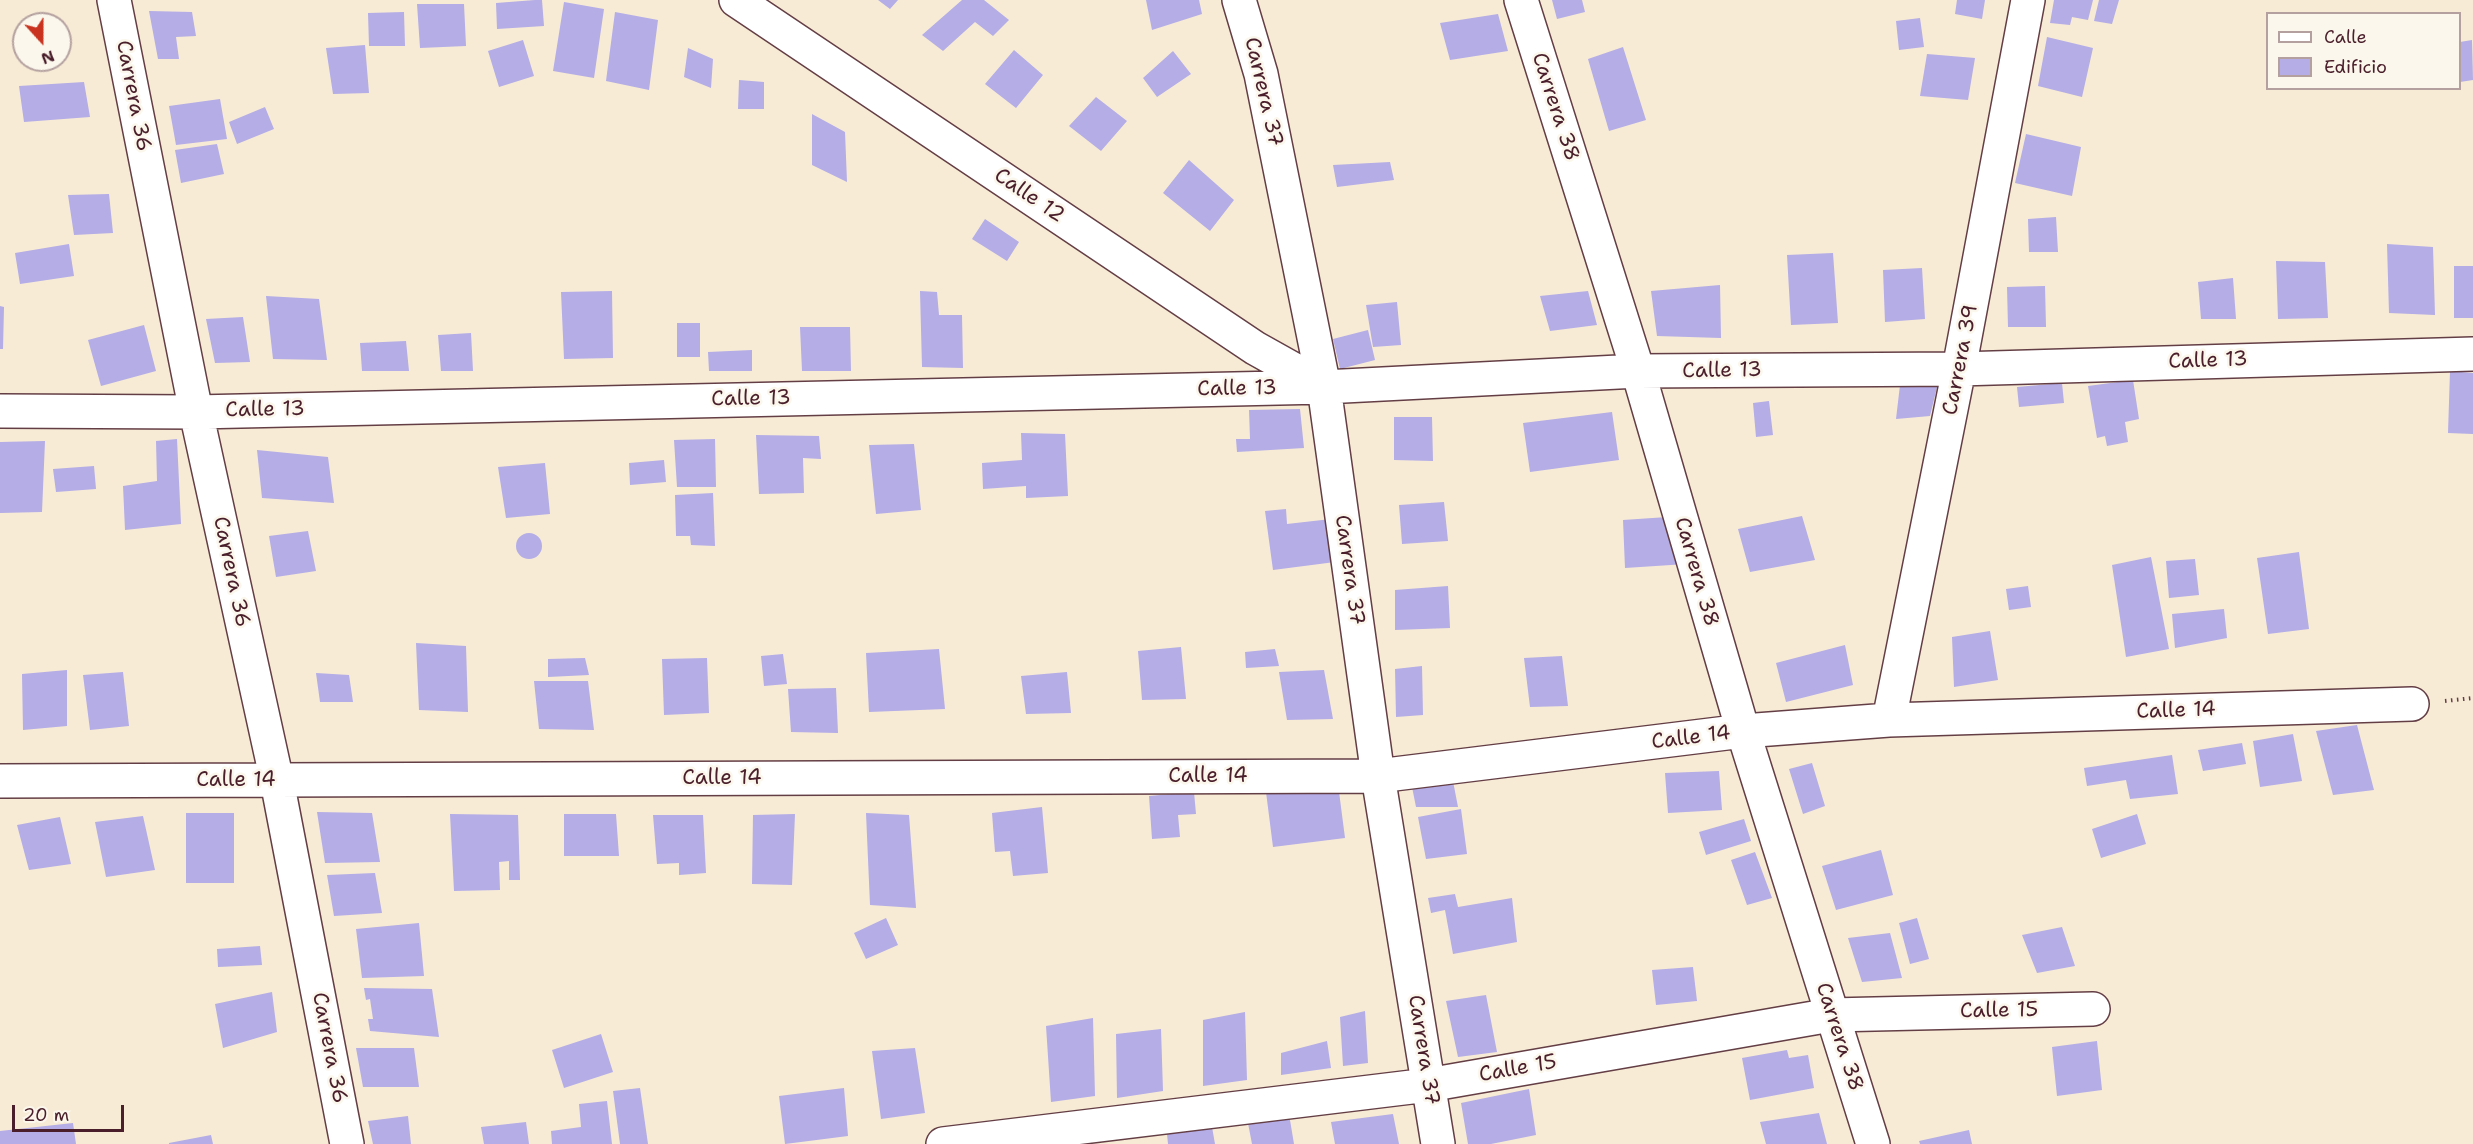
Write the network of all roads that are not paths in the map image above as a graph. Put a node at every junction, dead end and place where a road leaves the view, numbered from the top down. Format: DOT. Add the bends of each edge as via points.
graph roads {
  1 [pos="114,0"];
  2 [pos="736,0"];
  3 [pos="1239,0"];
  4 [pos="1521,0"];
  5 [pos="2028,0"];
  6 [pos="2473,354"];
  7 [pos="1959,369"];
  8 [pos="1638,371"];
  9 [pos="1324,387"];
  10 [pos="0,411"];
  11 [pos="196,412"];
  12 [pos="2412,704"];
  13 [pos="1889,720"];
  14 [pos="1743,731"];
  15 [pos="1378,776"];
  16 [pos="278,781"];
  17 [pos="0,782"];
  18 [pos="2093,1009"];
  19 [pos="1831,1015"];
  20 [pos="1428,1085"];
  21 [pos="347,1144"];
  22 [pos="943,1144"];
  23 [pos="1438,1144"];
  24 [pos="1874,1144"];
  1 -- 11 [label="street, Carrera 36"];
  2 -- 9 [label="street, Calle 12" via="1255,348"];
  3 -- 9 [label="street, Carrera 37" via="1261,74"];
  4 -- 8 [label="street, Carrera 38"];
  5 -- 7 [label="street, Carrera 39"];
  6 -- 7 [label="street, Calle 13"];
  7 -- 8 [label="street, Calle 13"];
  7 -- 13 [label="street, Carrera 39"];
  8 -- 9 [label="street, Calle 13"];
  8 -- 14 [label="street, Carrera 38"];
  9 -- 11 [label="street, Calle 13"];
  9 -- 15 [label="street, Carrera 37"];
  10 -- 11 [label="street, Calle 13"];
  11 -- 16 [label="street, Carrera 36"];
  12 -- 13 [label="street, Calle 14"];
  13 -- 14 [label="street, Calle 14"];
  14 -- 15 [label="street, Calle 14"];
  14 -- 19 [label="street, Carrera 38"];
  15 -- 16 [label="street, Calle 14"];
  15 -- 20 [label="street, Carrera 37"];
  16 -- 17 [label="street, Calle 14"];
  16 -- 21 [label="street, Carrera 36"];
  18 -- 19 [label="street, Calle 15"];
  19 -- 20 [label="street, Calle 15"];
  19 -- 24 [label="street, Carrera 38"];
  20 -- 22 [label="street, Calle 15"];
  20 -- 23 [label="street, Carrera 37"];
}
